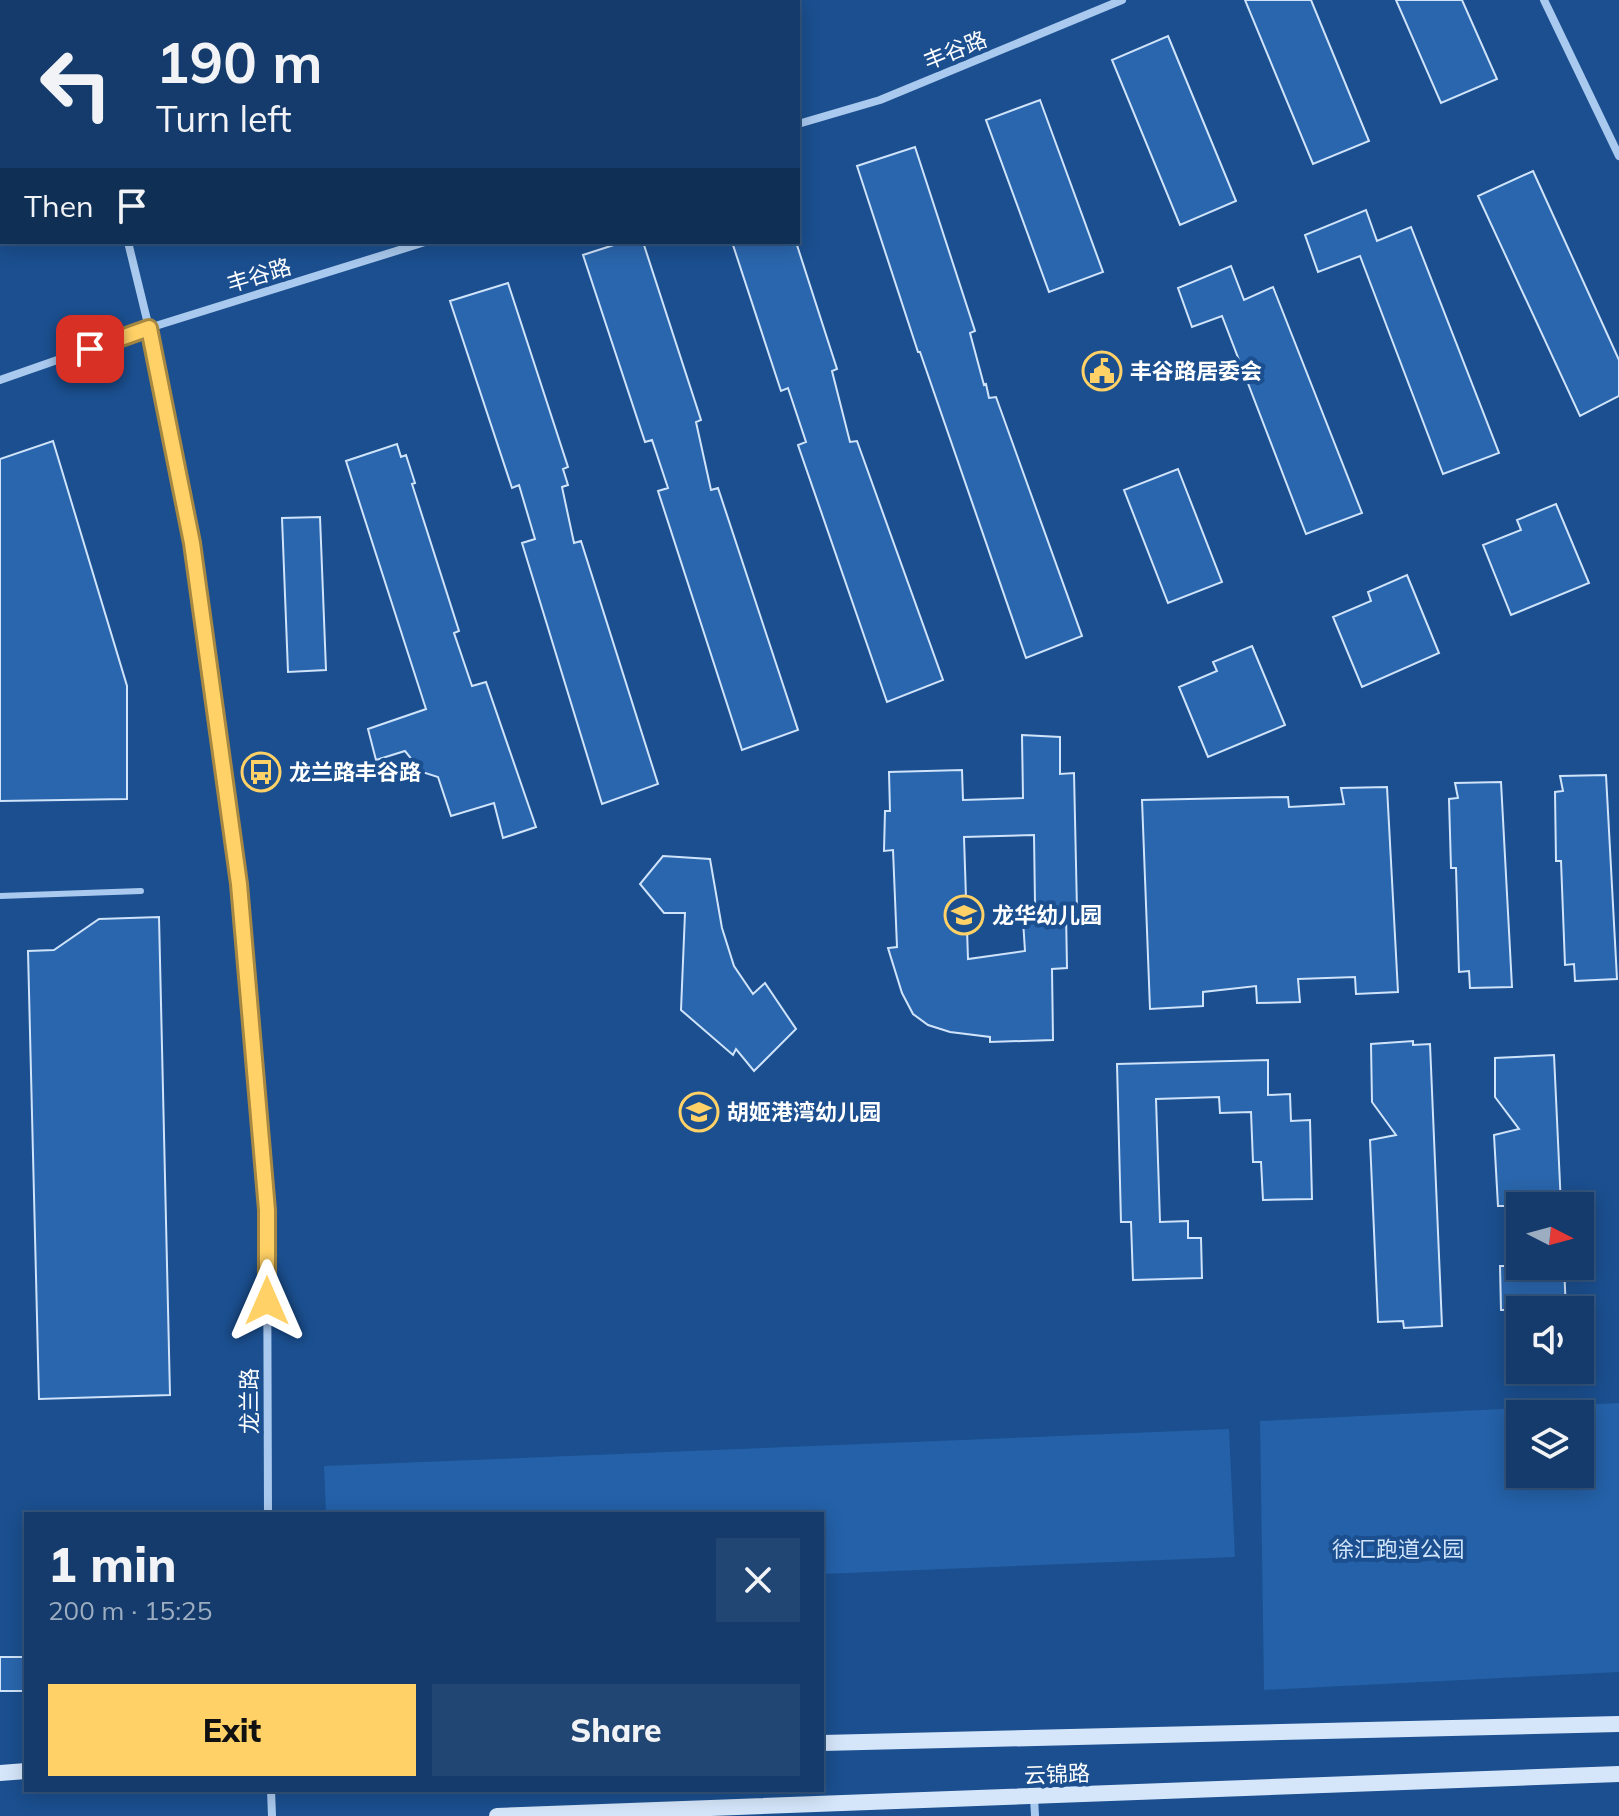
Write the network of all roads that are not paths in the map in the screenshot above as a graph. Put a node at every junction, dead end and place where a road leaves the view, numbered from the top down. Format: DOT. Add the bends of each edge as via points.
graph roads {
  1 [pos="1122,0"];
  2 [pos="1544,0"];
  3 [pos="800,123"];
  4 [pos="1619,156"];
  5 [pos="128,244"];
  6 [pos="419,244"];
  7 [pos="149,328"];
  8 [pos="0,380"];
  9 [pos="141,891"];
  10 [pos="0,896"];
  11 [pos="268,1512"];
  12 [pos="1619,1724"];
  13 [pos="824,1743"];
  14 [pos="24,1771"];
  15 [pos="0,1773"];
  16 [pos="1619,1774"];
  17 [pos="271,1792"];
  18 [pos="1034,1797"];
  19 [pos="272,1816"];
  20 [pos="497,1816"];
  21 [pos="1035,1816"];
  1 -- 3 [label="street, 丰谷路" via="880,100"];
  2 -- 4 [label="street"];
  5 -- 7 [label="street, 龙兰路"];
  6 -- 7 [label="street, 丰谷路"];
  7 -- 8 [label="street, 丰谷路"];
  7 -- 11 [label="street, 龙兰路" via="192,543 239,884 267,1210"];
  9 -- 10 [label="lane"];
  12 -- 13 [label="main road, 云锦路"];
  14 -- 15 [label="main road"];
  16 -- 18 [label="main road, 云锦路"];
  17 -- 19 [label="street"];
  18 -- 20 [label="main road, 云锦路"];
  18 -- 21 [label="street"];
}
